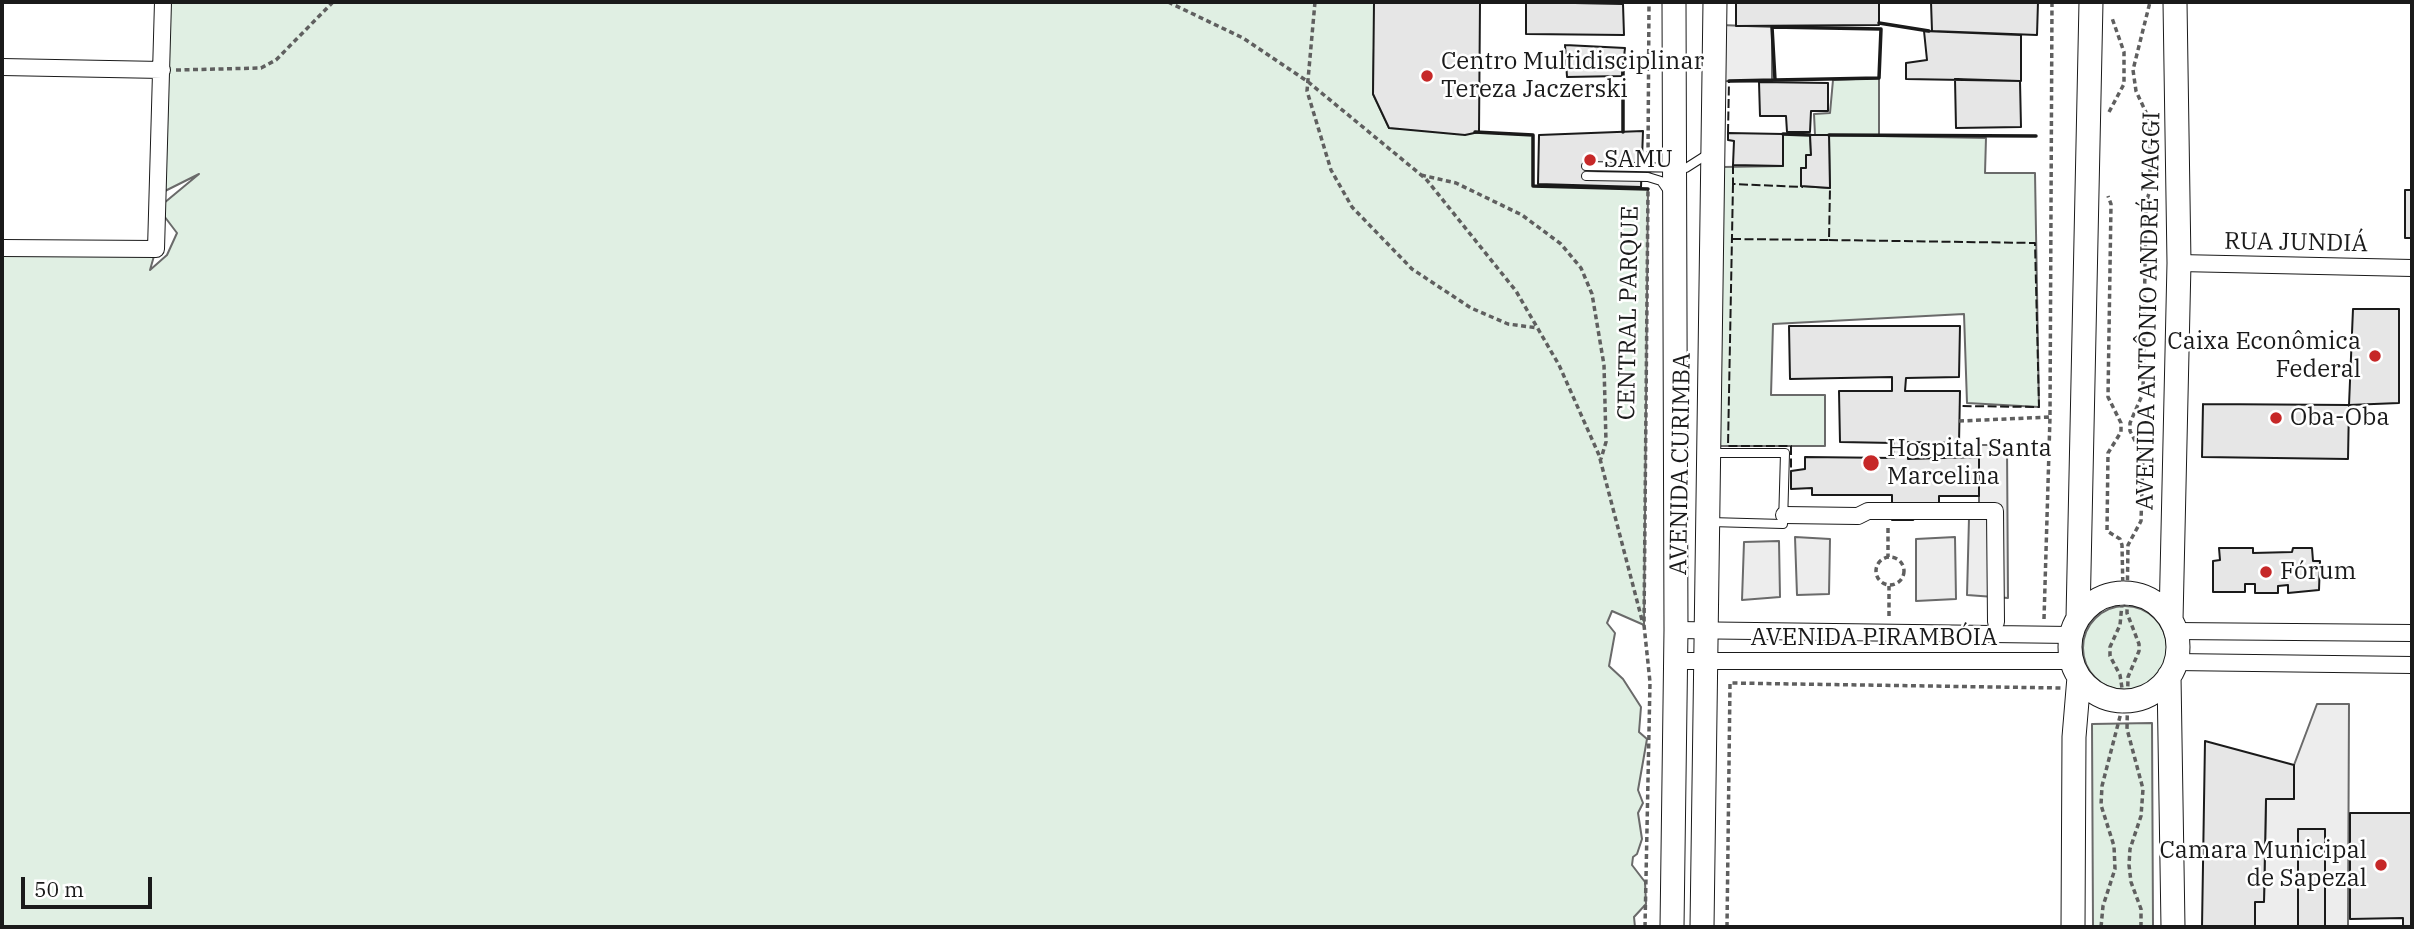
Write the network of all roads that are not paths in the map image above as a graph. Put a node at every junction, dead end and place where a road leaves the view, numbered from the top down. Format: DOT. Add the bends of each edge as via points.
graph roads {
  1 [pos="163,2"];
  2 [pos="1674,2"];
  3 [pos="1716,2"];
  4 [pos="2175,2"];
  5 [pos="2101,8"];
  6 [pos="2,67"];
  7 [pos="162,70"];
  8 [pos="1713,141"];
  9 [pos="1586,166"];
  10 [pos="1675,168"];
  11 [pos="1648,172"];
  12 [pos="1586,176"];
  13 [pos="1675,212"];
  14 [pos="2,248"];
  15 [pos="2179,263"];
  16 [pos="2412,268"];
  17 [pos="1708,453"];
  18 [pos="1784,515"];
  19 [pos="1707,522"];
  20 [pos="1996,622"];
  21 [pos="2173,625"];
  22 [pos="2075,626"];
  23 [pos="1676,630"];
  24 [pos="1705,631"];
  25 [pos="2412,633"];
  26 [pos="1675,660"];
  27 [pos="1704,660"];
  28 [pos="2412,665"];
  29 [pos="2172,669"];
  30 [pos="2072,675"];
  31 [pos="1672,927"];
  32 [pos="1702,927"];
  33 [pos="2073,927"];
  34 [pos="2173,927"];
  1 -- 7 [label="street"];
  2 -- 10 [label="street, AVENIDA CURIMBA"];
  3 -- 8 [label="street, AVENIDA CURIMBA"];
  4 -- 15 [label="street, AVENIDA ANTÔNIO ANDRÉ MAGGI"];
  5 -- 22 [label="street"];
  6 -- 7 [label="street"];
  7 -- 14 [label="street" via="156,249"];
  8 -- 10 [label="lane" via="1703,160"];
  8 -- 17 [label="street, AVENIDA CURIMBA"];
  9 -- 11 [label="lane"];
  10 -- 11 [label="lane"];
  10 -- 13 [label="street, AVENIDA CURIMBA"];
  11 -- 12 [label="lane"];
  11 -- 13 [label="lane" via="1667,188"];
  13 -- 23 [label="street, AVENIDA CURIMBA"];
  15 -- 16 [label="street, RUA JUNDIÁ"];
  15 -- 21 [label="street, AVENIDA ANTÔNIO ANDRÉ MAGGI"];
  17 -- 18 [label="lane" via="1785,453"];
  17 -- 19 [label="street, AVENIDA CURIMBA"];
  18 -- 19 [label="lane" via="1783,524"];
  18 -- 20 [label="street" via="1995,510"];
  19 -- 24 [label="street, AVENIDA CURIMBA"];
  21 -- 22 [label="street" via="2153,601 2126,593 2090,605"];
  21 -- 25 [label="street"];
  21 -- 29 [label="street, AVENIDA ANTÔNIO ANDRÉ MAGGI"];
  22 -- 24 [label="street, AVENIDA PIRAMBÓIA"];
  22 -- 30 [label="street"];
  23 -- 24 [label="street, AVENIDA PIRAMBÓIA"];
  23 -- 26 [label="street, AVENIDA CURIMBA"];
  24 -- 27 [label="street, AVENIDA CURIMBA"];
  26 -- 27 [label="street, AVENIDA PIRAMBÓIA"];
  26 -- 31 [label="street, AVENIDA CURIMBA"];
  27 -- 30 [label="street, AVENIDA PIRAMBÓIA"];
  27 -- 32 [label="street, AVENIDA CURIMBA"];
  28 -- 29 [label="street"];
  29 -- 30 [label="street" via="2152,692 2127,701 2099,694"];
  29 -- 34 [label="street, AVENIDA ANTÔNIO ANDRÉ MAGGI"];
  30 -- 33 [label="street"];
}
